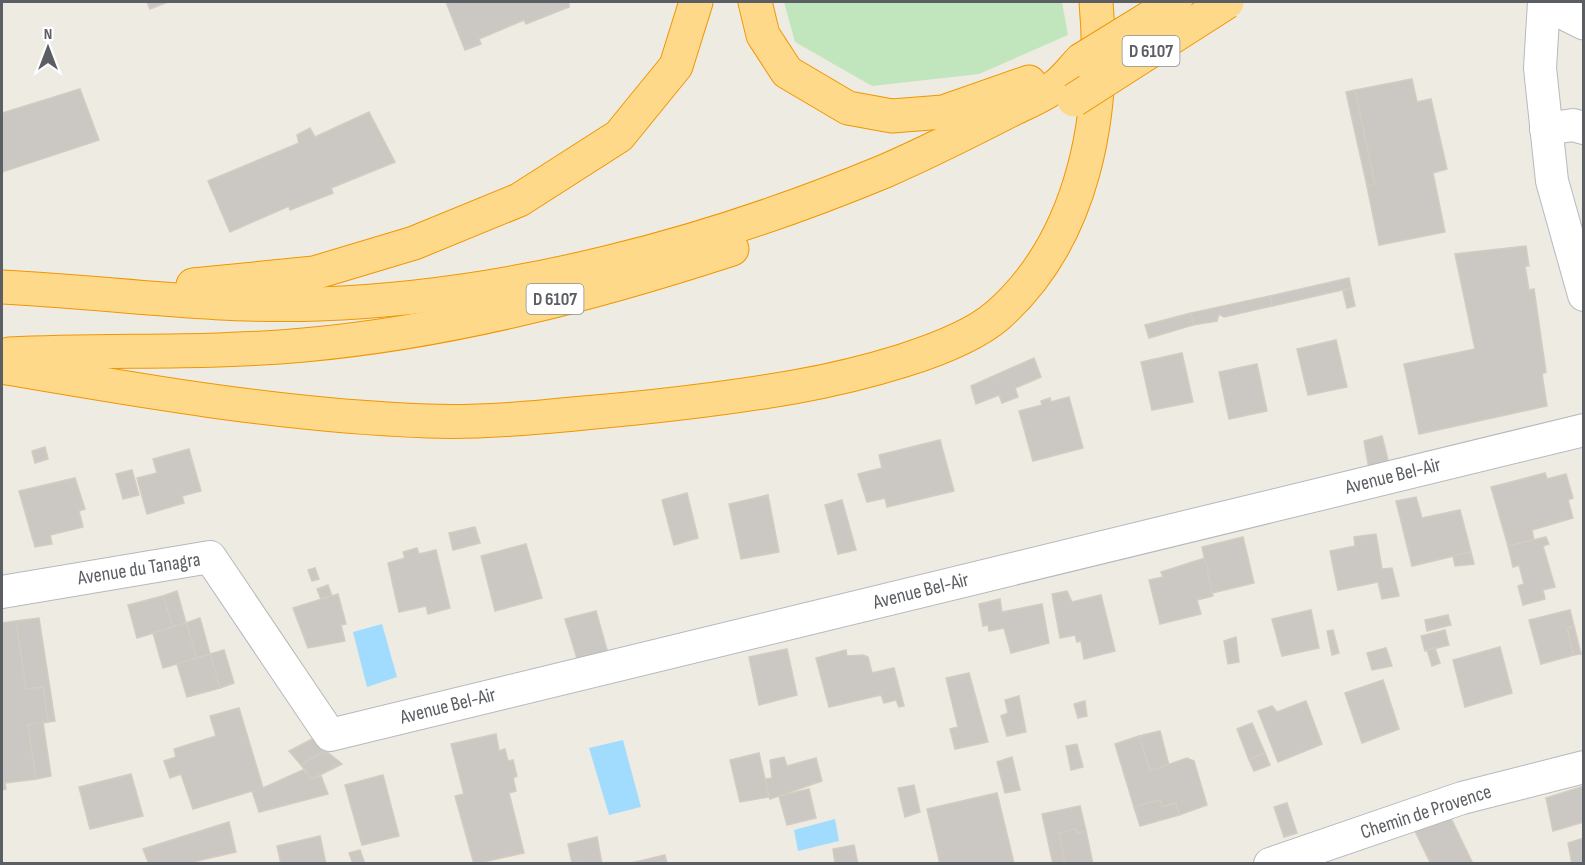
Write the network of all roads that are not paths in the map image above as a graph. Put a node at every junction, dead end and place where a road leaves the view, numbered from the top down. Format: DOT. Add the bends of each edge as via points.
graph roads {
  1 [pos="696,2"];
  2 [pos="755,2"];
  3 [pos="1096,2"];
  4 [pos="1175,2"];
  5 [pos="1227,2"];
  6 [pos="1544,2"];
  7 [pos="1552,2"];
  8 [pos="1584,23"];
  9 [pos="1081,60"];
  10 [pos="1584,128"];
  11 [pos="1546,129"];
  12 [pos="2,287"];
  13 [pos="84,291"];
  14 [pos="1584,295"];
  15 [pos="2,355"];
  16 [pos="2,367"];
  17 [pos="1584,430"];
  18 [pos="2,592"];
  19 [pos="288,674"];
  20 [pos="1584,767"];
  21 [pos="1270,864"];
  1 -- 13 [label="highway" via="676,66 619,136 519,200 414,243 314,273 212,284"];
  2 -- 9 [label="highway" via="763,35 787,72 848,108 892,116 943,112"];
  3 -- 16 [label="highway" via="1096,106 1085,168 1066,225 1036,275 996,317 944,346 844,378 746,396 541,417 429,421 261,407"];
  4 -- 9 [label="highway, D 6107, bridge"];
  5 -- 15 [label="highway, D 6107, bridge" via="1074,100 954,163 815,222 650,276 387,335 196,352"];
  6 -- 11 [label="street" via="1540,69"];
  7 -- 8 [label="street" via="1560,11"];
  9 -- 13 [label="highway, D 6107" via="1056,86 940,147 804,204 642,253 513,282 399,298 319,304 208,304"];
  10 -- 11 [label="street" via="1573,125"];
  11 -- 14 [label="street" via="1552,181"];
  12 -- 13 [label="highway, D 6107"];
  17 -- 19 [label="street, Avenue Bel-Air" via="330,735"];
  18 -- 19 [label="street, Avenue du Tanagra" via="210,557"];
  20 -- 21 [label="street, Chemin de Provence" via="1462,798"];
}
